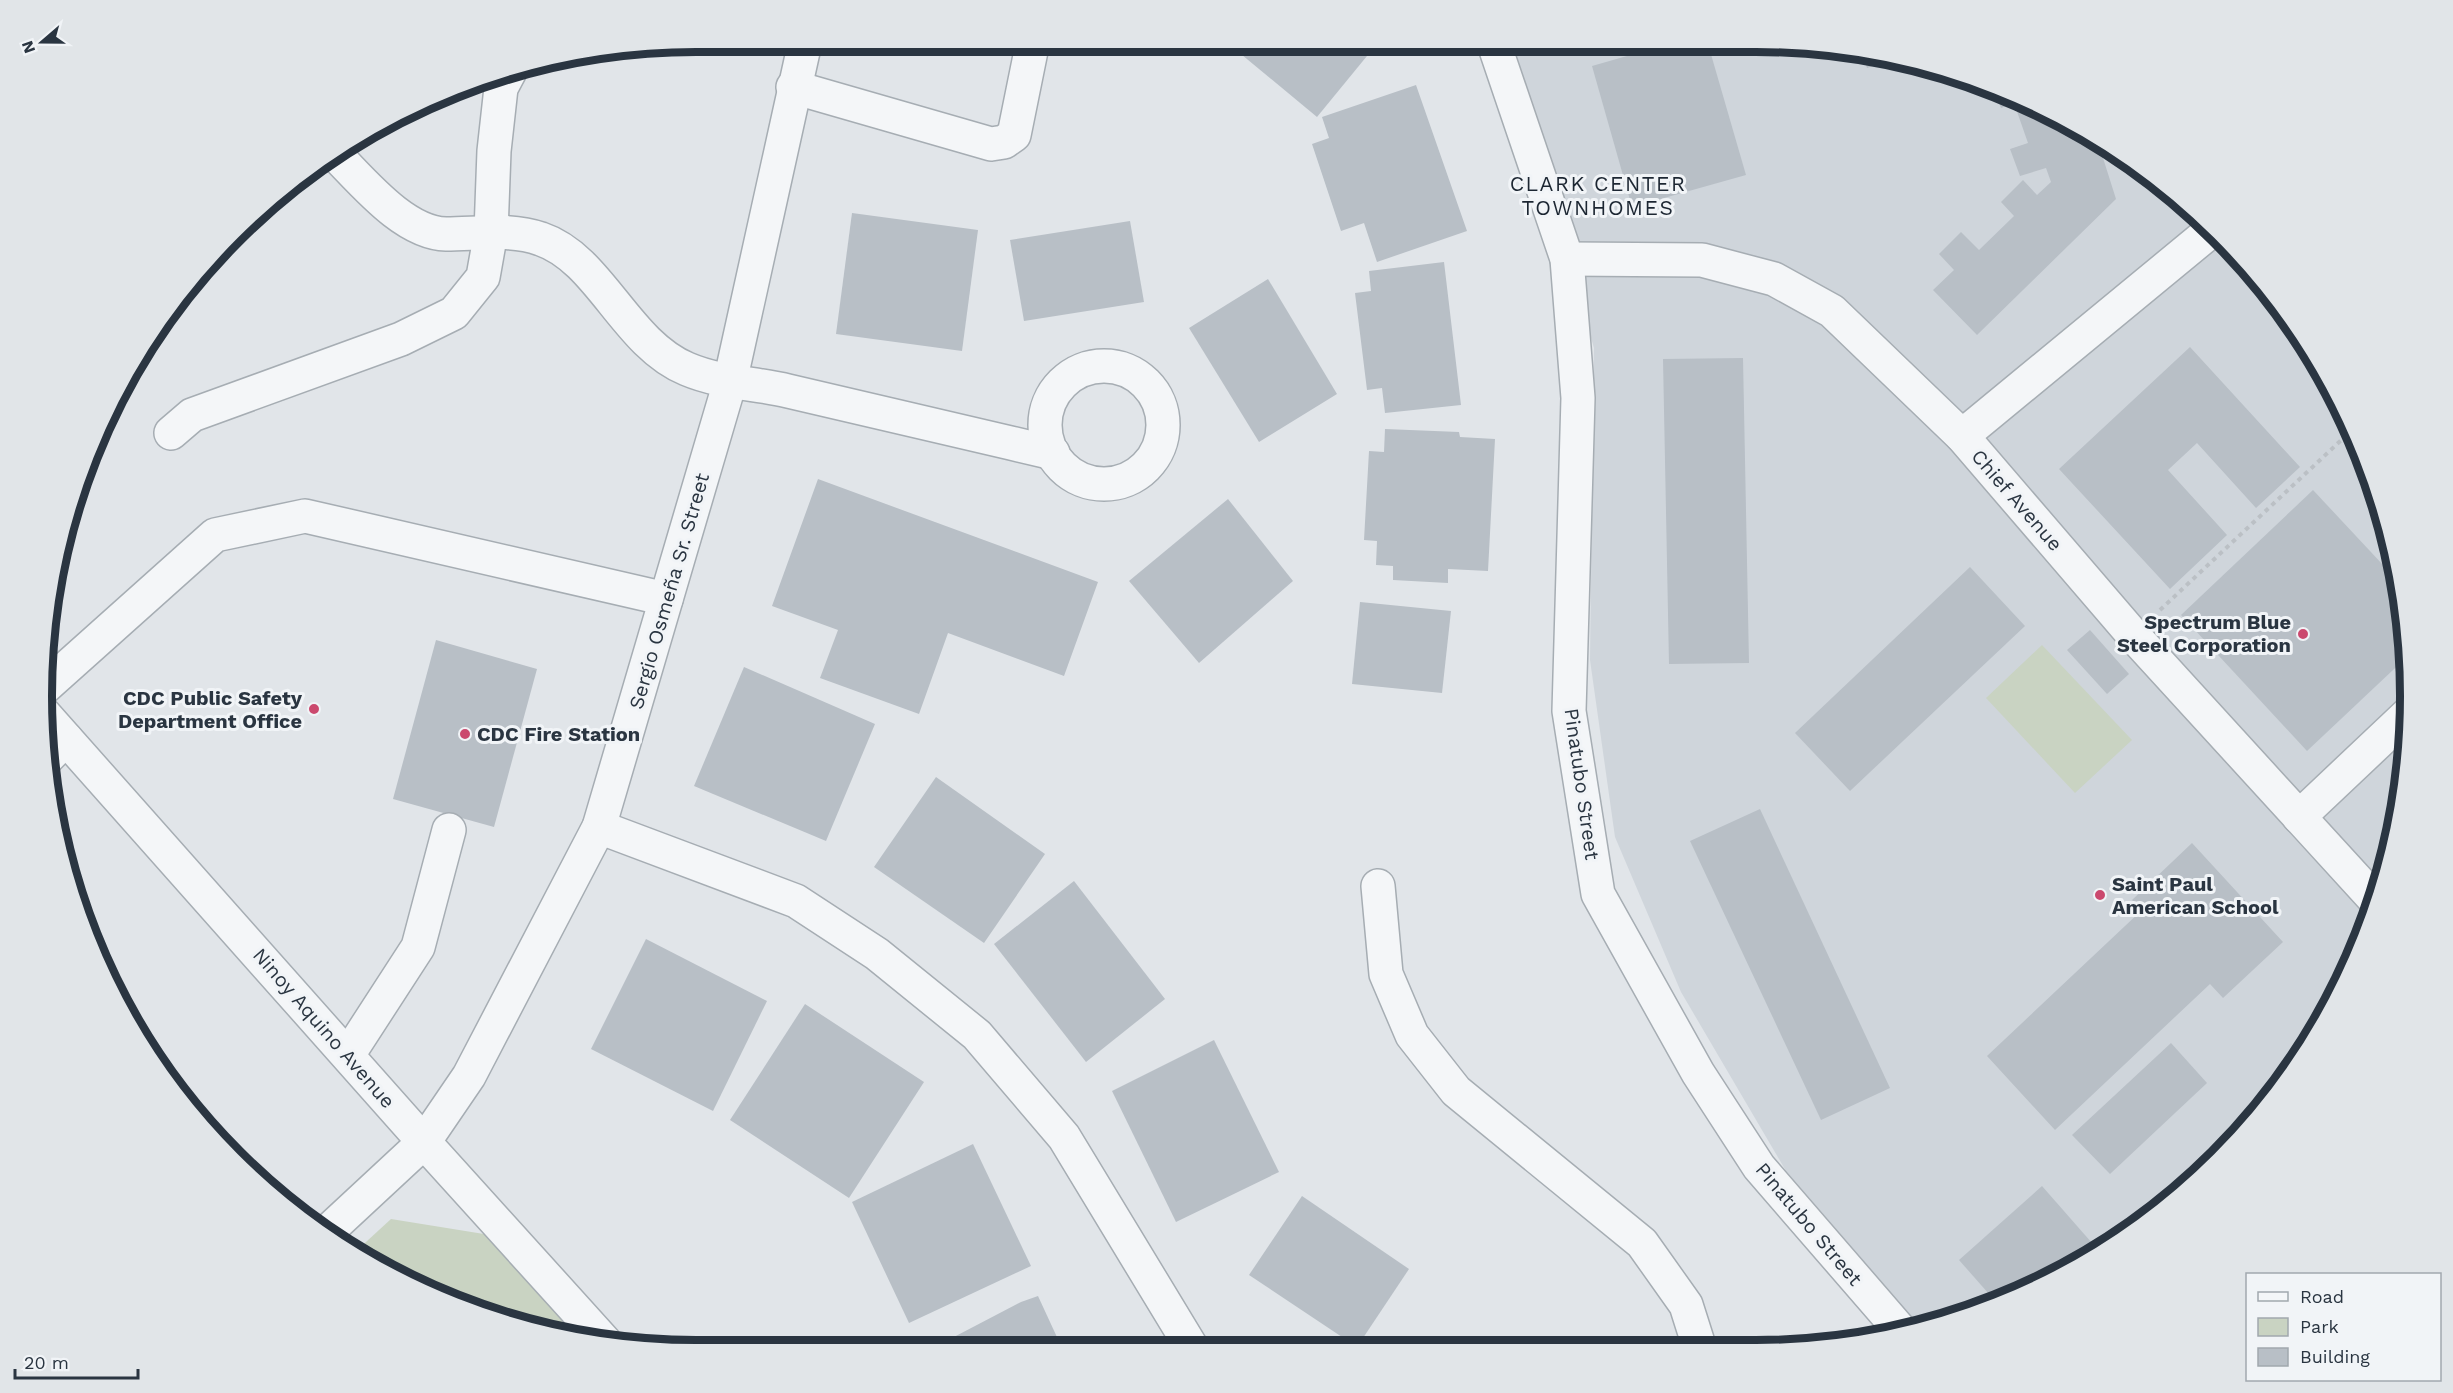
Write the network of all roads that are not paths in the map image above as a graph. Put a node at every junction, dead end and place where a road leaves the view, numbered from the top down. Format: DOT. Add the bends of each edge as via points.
graph roads {
  1 [pos="803,52"];
  2 [pos="1031,52"];
  3 [pos="1496,52"];
  4 [pos="504,82"];
  5 [pos="793,87"];
  6 [pos="341,160"];
  7 [pos="491,232"];
  8 [pos="2206,235"];
  9 [pos="1567,259"];
  10 [pos="730,382"];
  11 [pos="171,433"];
  12 [pos="1962,436"];
  13 [pos="1053,453"];
  14 [pos="666,598"];
  15 [pos="53,680"];
  16 [pos="2399,722"];
  17 [pos="56,749"];
  18 [pos="2299,817"];
  19 [pos="599,827"];
  20 [pos="449,830"];
  21 [pos="1378,886"];
  22 [pos="2370,893"];
  23 [pos="348,1055"];
  24 [pos="424,1142"];
  25 [pos="333,1228"];
  26 [pos="1895,1325"];
  27 [pos="597,1332"];
  28 [pos="1187,1340"];
  29 [pos="1697,1340"];
  1 -- 5 [label="street, Sergio Osmeña Sr. Street"];
  2 -- 5 [label="street" via="1014,135 991,144"];
  3 -- 9 [label="street, Pinatubo Street"];
  4 -- 7 [label="street" via="494,151"];
  5 -- 10 [label="street, Sergio Osmeña Sr. Street"];
  6 -- 7 [label="street" via="404,221 443,234"];
  7 -- 10 [label="street" via="540,238 573,257 655,351 687,369"];
  7 -- 11 [label="street" via="483,277 454,312 401,339 192,415"];
  8 -- 12 [label="street"];
  9 -- 12 [label="street, Chief Avenue" via="1702,260 1774,279 1832,311"];
  9 -- 26 [label="street, Pinatubo Street" via="1578,398 1569,711 1598,894 1698,1073 1759,1167"];
  10 -- 13 [label="street" via="782,390"];
  10 -- 14 [label="street, Sergio Osmeña Sr. Street"];
  12 -- 18 [label="street, Chief Avenue" via="2133,635"];
  14 -- 15 [label="street" via="305,516 215,536"];
  14 -- 19 [label="street, Sergio Osmeña Sr. Street"];
  16 -- 18 [label="street"];
  17 -- 23 [label="street, Ninoy Aquino Avenue"];
  18 -- 22 [label="street, Chief Avenue"];
  19 -- 24 [label="street, Sergio Osmeña Sr. Street" via="468,1077"];
  19 -- 28 [label="street" via="796,901 877,954 977,1035 1064,1137"];
  20 -- 23 [label="street" via="418,947"];
  21 -- 29 [label="street" via="1386,974 1412,1035 1456,1091 1642,1243 1686,1305"];
  23 -- 24 [label="street, Ninoy Aquino Avenue"];
  24 -- 25 [label="street, Sergio Osmeña Sr. Street"];
  24 -- 27 [label="street, Ninoy Aquino Avenue"];
}
